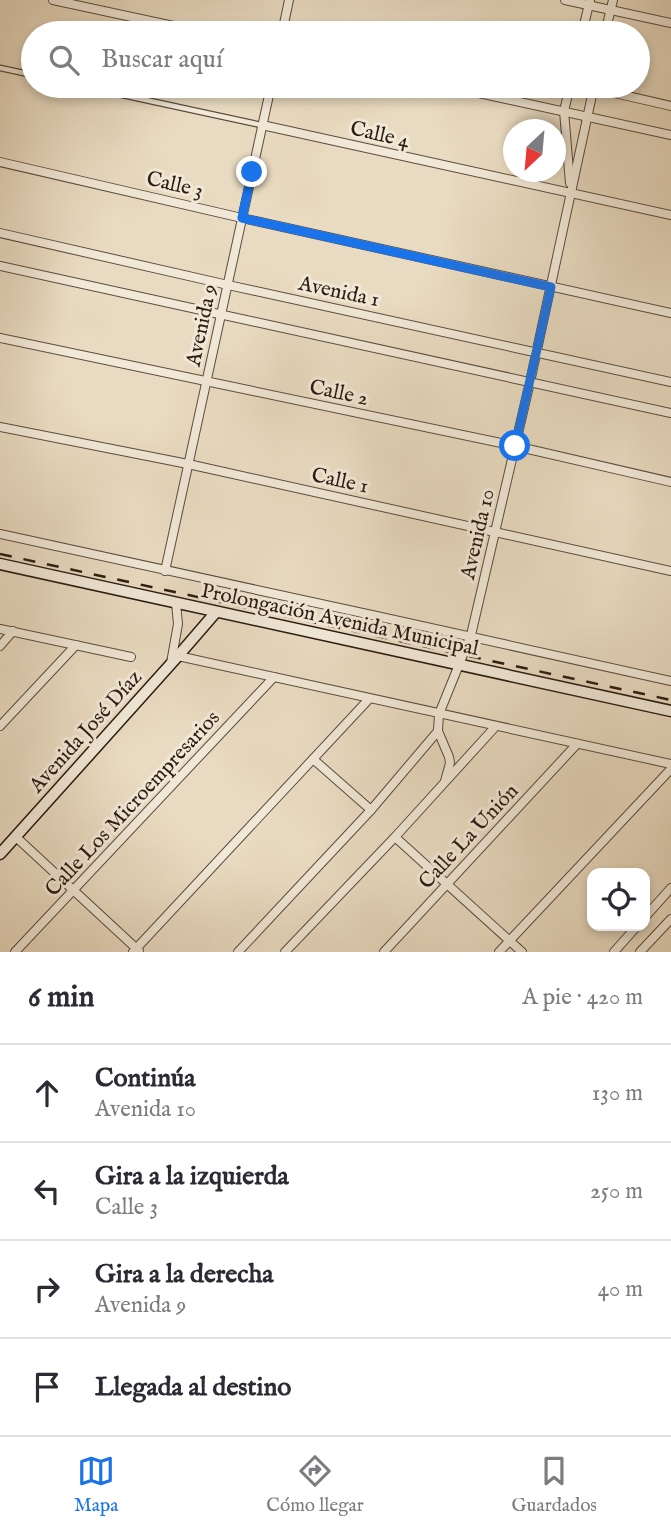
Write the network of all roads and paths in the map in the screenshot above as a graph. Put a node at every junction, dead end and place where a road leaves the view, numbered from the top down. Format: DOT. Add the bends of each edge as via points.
graph roads {
  1 [pos="53,0"];
  2 [pos="289,0"];
  3 [pos="565,0"];
  4 [pos="612,0"];
  5 [pos="589,3"];
  6 [pos="611,10"];
  7 [pos="150,21"];
  8 [pos="285,21"];
  9 [pos="585,21"];
  10 [pos="609,21"];
  11 [pos="671,23"];
  12 [pos="0,68"];
  13 [pos="21,72"];
  14 [pos="136,98"];
  15 [pos="268,98"];
  16 [pos="503,98"];
  17 [pos="567,98"];
  18 [pos="589,98"];
  19 [pos="639,98"];
  20 [pos="671,106"];
  21 [pos="564,111"];
  22 [pos="587,116"];
  23 [pos="262,125"];
  24 [pos="671,135"];
  25 [pos="0,162"];
  26 [pos="570,194"];
  27 [pos="671,215"];
  28 [pos="242,218"];
  29 [pos="0,233"];
  30 [pos="0,266"];
  31 [pos="228,285"];
  32 [pos="551,287"];
  33 [pos="671,313"];
  34 [pos="221,315"];
  35 [pos="0,338"];
  36 [pos="537,353"];
  37 [pos="206,382"];
  38 [pos="530,382"];
  39 [pos="671,382"];
  40 [pos="671,413"];
  41 [pos="0,427"];
  42 [pos="515,446"];
  43 [pos="188,464"];
  44 [pos="671,482"];
  45 [pos="495,532"];
  46 [pos="0,534"];
  47 [pos="0,564"];
  48 [pos="165,571"];
  49 [pos="671,571"];
  50 [pos="176,603"];
  51 [pos="216,612"];
  52 [pos="0,629"];
  53 [pos="13,631"];
  54 [pos="471,635"];
  55 [pos="76,645"];
  56 [pos="0,646"];
  57 [pos="131,657"];
  58 [pos="174,660"];
  59 [pos="459,665"];
  60 [pos="274,677"];
  61 [pos="671,681"];
  62 [pos="369,699"];
  63 [pos="671,711"];
  64 [pos="439,714"];
  65 [pos="0,726"];
  66 [pos="496,726"];
  67 [pos="438,731"];
  68 [pos="577,744"];
  69 [pos="313,759"];
  70 [pos="671,767"];
  71 [pos="444,783"];
  72 [pos="371,810"];
  73 [pos="16,837"];
  74 [pos="395,837"];
  75 [pos="0,854"];
  76 [pos="447,884"];
  77 [pos="671,888"];
  78 [pos="74,890"];
  79 [pos="650,911"];
  80 [pos="671,919"];
  81 [pos="633,931"];
  82 [pos="510,941"];
  83 [pos="137,951"];
  84 [pos="15,952"];
  85 [pos="239,952"];
  86 [pos="285,952"];
  87 [pos="384,952"];
  88 [pos="499,952"];
  89 [pos="522,952"];
  90 [pos="614,952"];
  91 [pos="640,952"];
  1 -- 7 [label="street"];
  2 -- 8 [label="street"];
  3 -- 5 [label="street"];
  4 -- 6 [label="street"];
  5 -- 6 [label="street"];
  5 -- 9 [label="street"];
  6 -- 10 [label="street"];
  6 -- 11 [label="street"];
  12 -- 13 [label="lane"];
  14 -- 23 [label="lane, Calle 4"];
  15 -- 23 [label="street, Avenida 9"];
  16 -- 21 [label="street"];
  17 -- 21 [label="street, Avenida 10"];
  18 -- 22 [label="street, Avenida 10"];
  19 -- 20 [label="street"];
  21 -- 22 [label="street"];
  21 -- 26 [label="street, Avenida 10"];
  22 -- 24 [label="street"];
  22 -- 26 [label="street, Avenida 10"];
  23 -- 26 [label="street, Calle 4"];
  23 -- 28 [label="street, Avenida 9"];
  25 -- 28 [label="street, Calle 3"];
  26 -- 27 [label="street, Calle 4"];
  26 -- 32 [label="street, Avenida 10"];
  28 -- 31 [label="street, Avenida 9"];
  28 -- 32 [label="street, Calle 3"];
  29 -- 31 [label="street, Avenida 1"];
  30 -- 34 [label="street"];
  31 -- 34 [label="street, Avenida 9"];
  31 -- 36 [label="street, Avenida 1"];
  32 -- 33 [label="street, Calle 3"];
  32 -- 36 [label="street, Avenida 10"];
  34 -- 37 [label="street, Avenida 9"];
  34 -- 38 [label="street"];
  35 -- 37 [label="street, Calle 2"];
  36 -- 38 [label="street, Avenida 10"];
  36 -- 39 [label="street, Avenida 1"];
  37 -- 42 [label="street, Calle 2"];
  37 -- 43 [label="street, Avenida 9"];
  38 -- 40 [label="street"];
  38 -- 42 [label="street, Avenida 10"];
  41 -- 43 [label="street, Calle 1"];
  42 -- 44 [label="street, Calle 2"];
  42 -- 45 [label="street, Avenida 10"];
  43 -- 45 [label="street, Calle 1"];
  43 -- 48 [label="street, Avenida 9"];
  45 -- 49 [label="street, Calle 1"];
  45 -- 54 [label="street, Avenida 10"];
  46 -- 48 [label="street, Prolongación Avenida Municipal"];
  47 -- 50 [label="main road, Prolongación Avenida Municipal"];
  48 -- 54 [label="street, Prolongación Avenida Municipal"];
  50 -- 51 [label="main road, Prolongación Avenida Municipal"];
  50 -- 58 [label="street, Avenida José Díaz"];
  51 -- 58 [label="main road, Avenida José Díaz"];
  51 -- 59 [label="main road, Prolongación Avenida Municipal"];
  52 -- 53 [label="street"];
  53 -- 55 [label="street"];
  53 -- 56 [label="street"];
  54 -- 59 [label="street, Avenida 10"];
  54 -- 61 [label="street, Prolongación Avenida Municipal"];
  55 -- 57 [label="street"];
  55 -- 65 [label="street"];
  58 -- 60 [label="street"];
  58 -- 73 [label="main road, Avenida José Díaz"];
  59 -- 63 [label="main road, Prolongación Avenida Municipal"];
  59 -- 64 [label="street, Avenida 10"];
  60 -- 62 [label="street"];
  60 -- 78 [label="street, Calle Los Microempresarios"];
  62 -- 64 [label="street"];
  62 -- 69 [label="street"];
  64 -- 66 [label="street"];
  64 -- 67 [label="street, Avenida 10"];
  66 -- 68 [label="street"];
  66 -- 71 [label="street"];
  67 -- 71 [label="street" via="450,763"];
  67 -- 72 [label="street"];
  68 -- 70 [label="street"];
  68 -- 76 [label="street, Calle La Unión"];
  69 -- 72 [label="street"];
  69 -- 83 [label="street"];
  70 -- 82 [label="street"];
  71 -- 74 [label="street"];
  72 -- 85 [label="street"];
  73 -- 75 [label="main road, Avenida José Díaz"];
  73 -- 78 [label="street"];
  74 -- 76 [label="street"];
  74 -- 86 [label="street"];
  76 -- 82 [label="street"];
  76 -- 87 [label="street, Calle La Unión"];
  77 -- 79 [label="street"];
  78 -- 83 [label="street"];
  78 -- 84 [label="street, Calle Los Microempresarios"];
  80 -- 91 [label="street"];
  81 -- 90 [label="street"];
  82 -- 88 [label="street"];
  82 -- 89 [label="street"];
}
